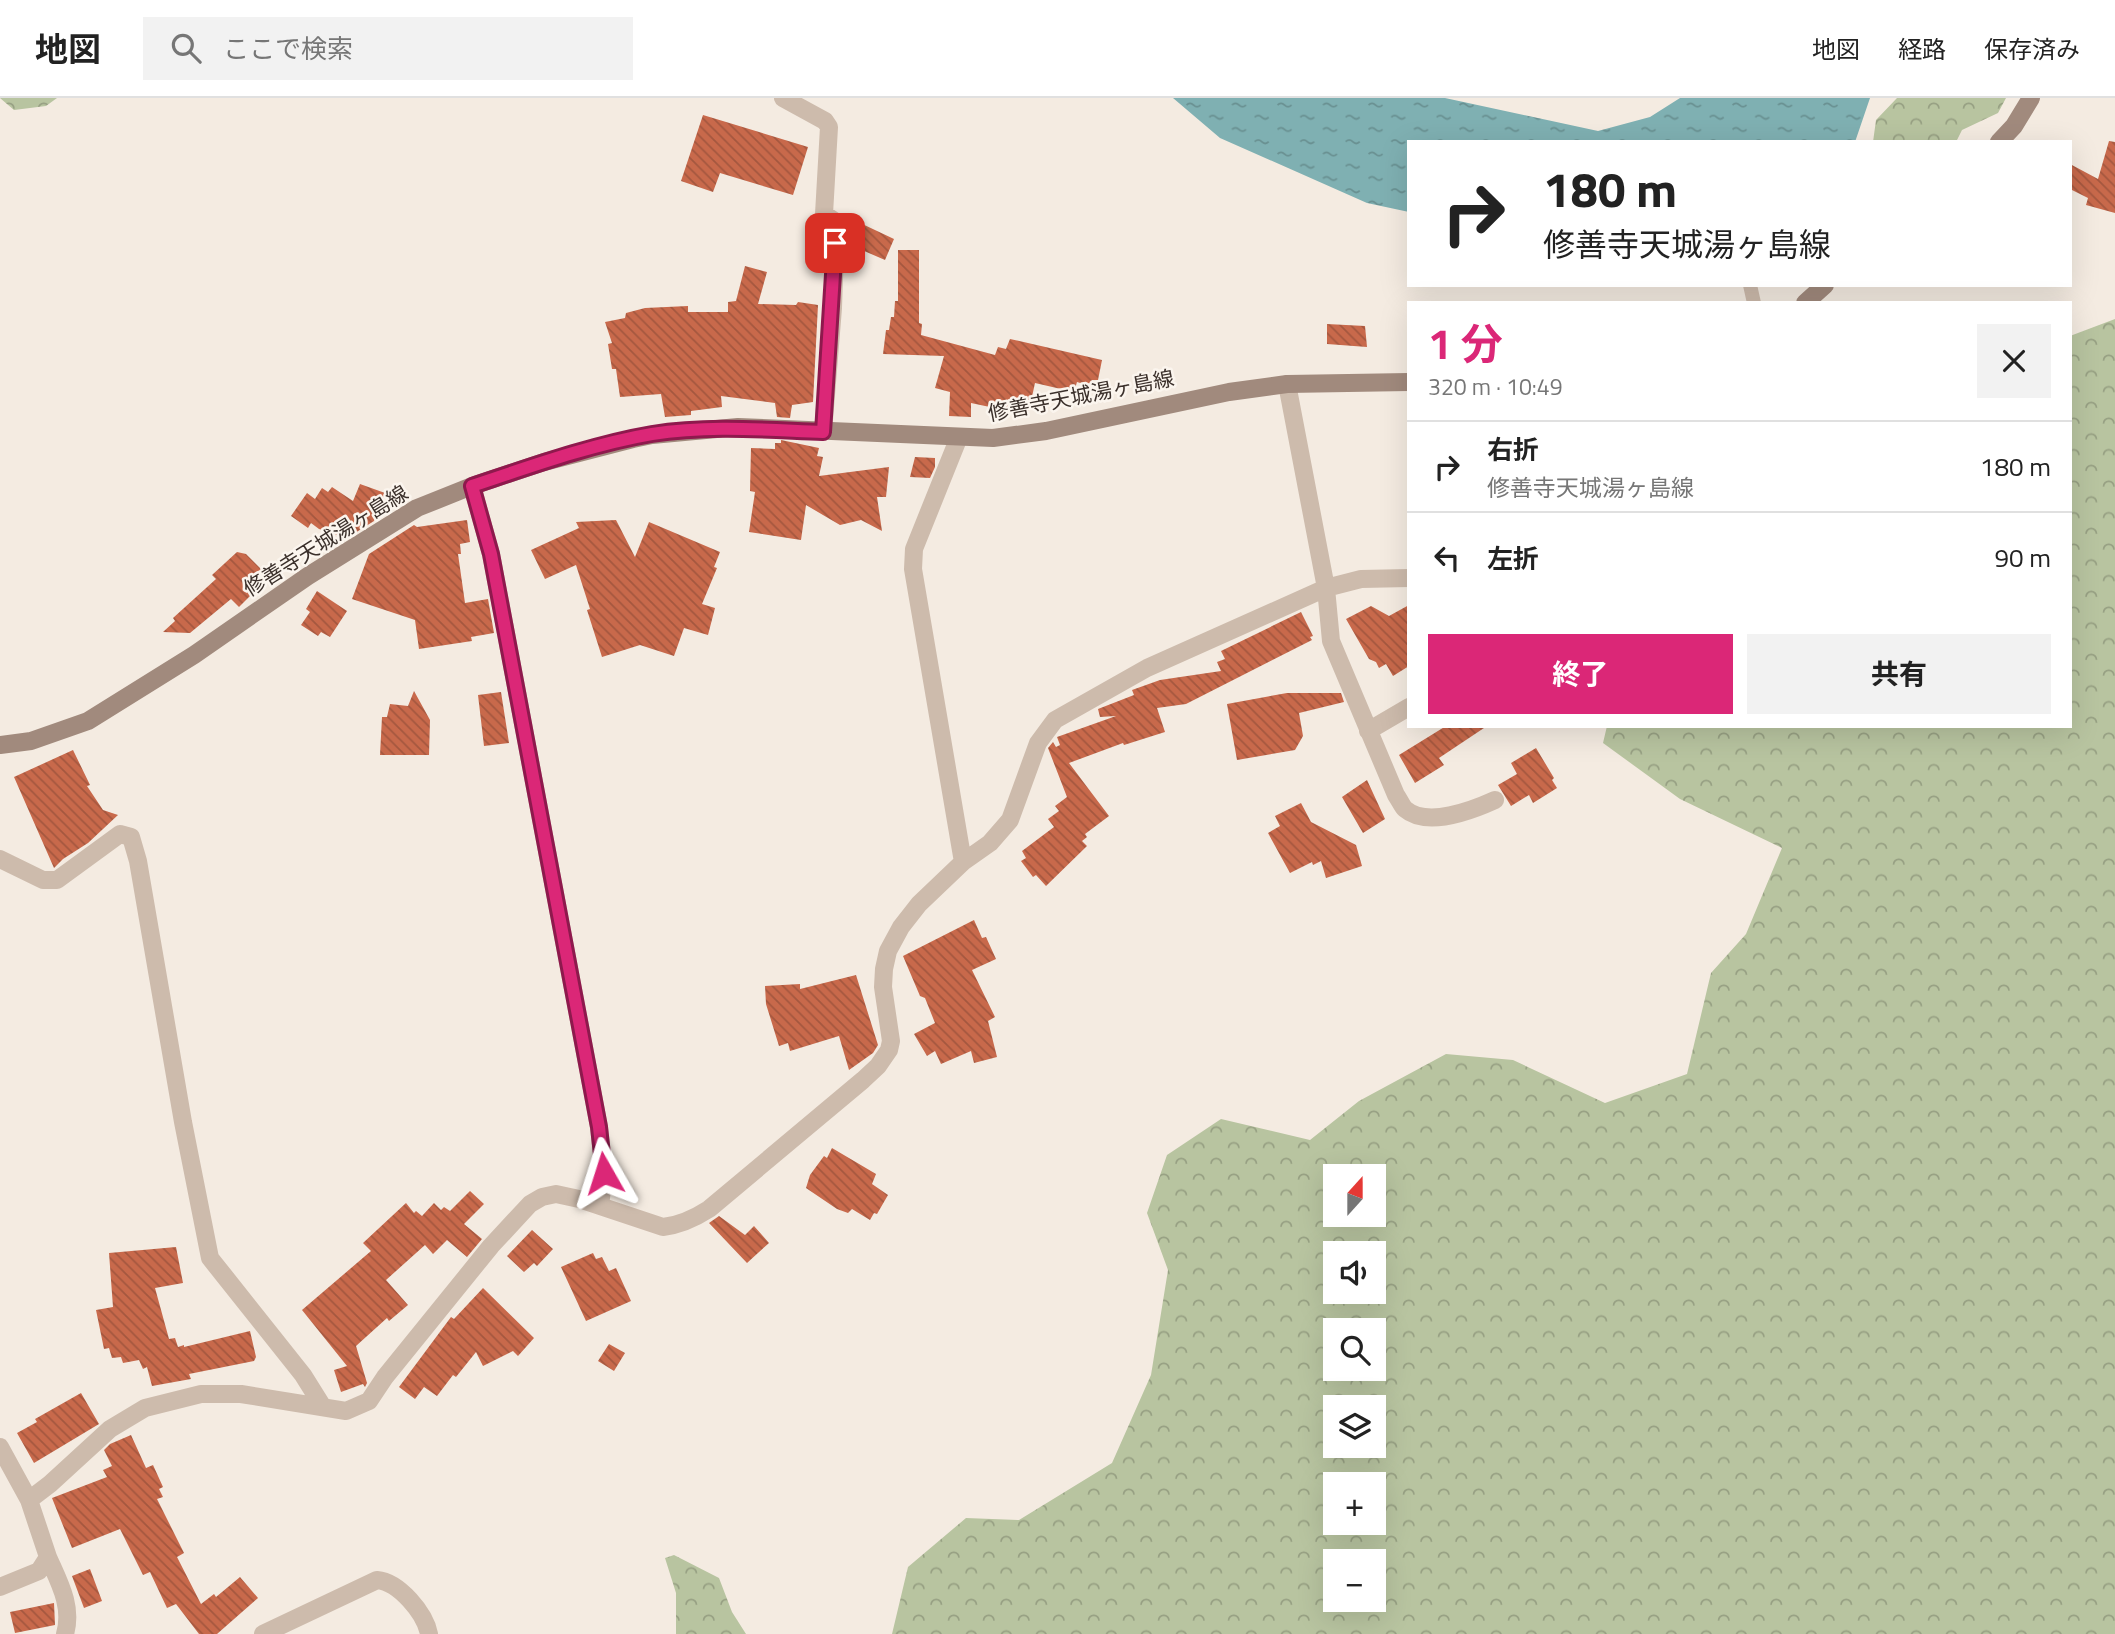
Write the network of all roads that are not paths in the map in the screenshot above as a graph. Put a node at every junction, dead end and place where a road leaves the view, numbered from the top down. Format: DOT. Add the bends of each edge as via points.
graph roads {
  1 [pos="783,98"];
  2 [pos="2031,98"];
  3 [pos="2001,140"];
  4 [pos="1823,287"];
  5 [pos="1807,301"];
  6 [pos="1407,382"];
  7 [pos="1287,384"];
  8 [pos="823,432"];
  9 [pos="959,437"];
  10 [pos="472,486"];
  11 [pos="1407,578"];
  12 [pos="1326,588"];
  13 [pos="1407,708"];
  14 [pos="1368,731"];
  15 [pos="0,745"];
  16 [pos="1495,800"];
  17 [pos="0,859"];
  18 [pos="963,862"];
  19 [pos="600,1206"];
  20 [pos="323,1407"];
  21 [pos="0,1447"];
  22 [pos="29,1500"];
  23 [pos="48,1557"];
  24 [pos="0,1587"];
  25 [pos="65,1634"];
  26 [pos="263,1634"];
  27 [pos="429,1634"];
  1 -- 8 [label="street" via="829,127 824,214 836,222"];
  2 -- 3 [label="main road"];
  4 -- 5 [label="main road"];
  6 -- 7 [label="main road, 修善寺天城湯ヶ島線"];
  7 -- 9 [label="main road, 修善寺天城湯ヶ島線" via="1046,430 993,438"];
  7 -- 12 [label="street"];
  8 -- 9 [label="main road, 修善寺天城湯ヶ島線"];
  8 -- 10 [label="main road, 修善寺天城湯ヶ島線" via="738,427 652,435"];
  9 -- 18 [label="street" via="914,549 913,569"];
  10 -- 15 [label="main road, 修善寺天城湯ヶ島線" via="417,508 88,721 31,741"];
  10 -- 19 [label="street" via="491,554 599,1127 604,1173"];
  11 -- 12 [label="street" via="1361,579"];
  12 -- 14 [label="street" via="1331,641"];
  12 -- 18 [label="street" via="1157,663 1055,720 1038,743 1010,820"];
  13 -- 14 [label="street"];
  14 -- 16 [label="street" via="1405,809 1432,818"];
  17 -- 20 [label="street" via="44,880 57,880 120,834 131,837 206,1248"];
  18 -- 19 [label="street" via="919,904 888,951 883,987 891,1041 878,1066 697,1217 663,1227"];
  19 -- 20 [label="street" via="556,1194 530,1204 491,1246 369,1401 346,1410"];
  20 -- 22 [label="street" via="241,1394 201,1394 145,1408 110,1429"];
  21 -- 22 [label="street"];
  22 -- 23 [label="street"];
  23 -- 24 [label="street" via="39,1571"];
  23 -- 25 [label="street" via="69,1612"];
  26 -- 27 [label="street" via="377,1580 387,1581 406,1597"];
}
